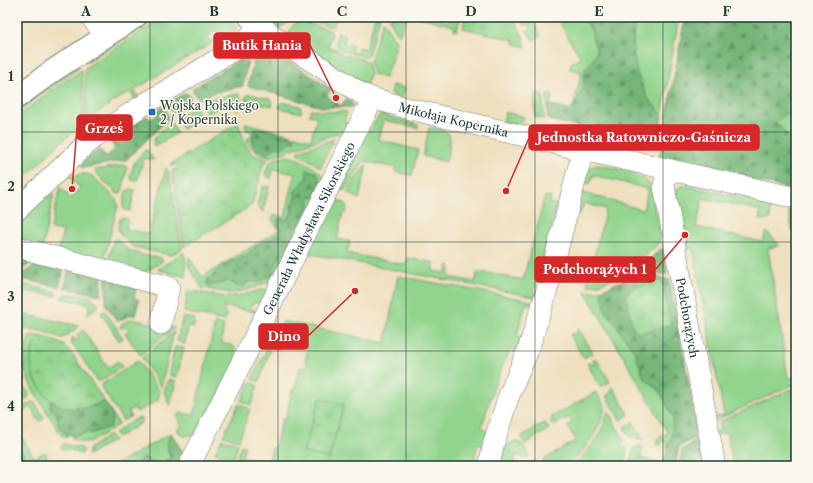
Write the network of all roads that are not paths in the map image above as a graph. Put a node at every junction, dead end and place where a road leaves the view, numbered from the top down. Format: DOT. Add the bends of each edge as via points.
graph roads {
  1 [pos="91,17"];
  2 [pos="135,17"];
  3 [pos="254,21"];
  4 [pos="106,36"];
  5 [pos="17,97"];
  6 [pos="372,98"];
  7 [pos="583,150"];
  8 [pos="666,169"];
  9 [pos="796,198"];
  10 [pos="17,210"];
  11 [pos="17,247"];
  12 [pos="161,324"];
  13 [pos="189,466"];
  14 [pos="489,466"];
  15 [pos="715,466"];
  1 -- 4 [label="street"];
  2 -- 4 [label="main road"];
  3 -- 6 [label="street, Mikołaja Kopernika" via="362,94"];
  3 -- 10 [label="street" via="243,44 113,124 81,149"];
  4 -- 5 [label="main road"];
  6 -- 7 [label="street, Mikołaja Kopernika"];
  6 -- 13 [label="street, Generała Władysława Sikorskiego"];
  7 -- 8 [label="street, Mikołaja Kopernika"];
  7 -- 14 [label="street" via="545,297 528,350 508,398"];
  8 -- 9 [label="street, Mikołaja Kopernika"];
  8 -- 15 [label="street, Podchorążych" via="664,186"];
  11 -- 12 [label="street" via="146,290 176,289"];
}
